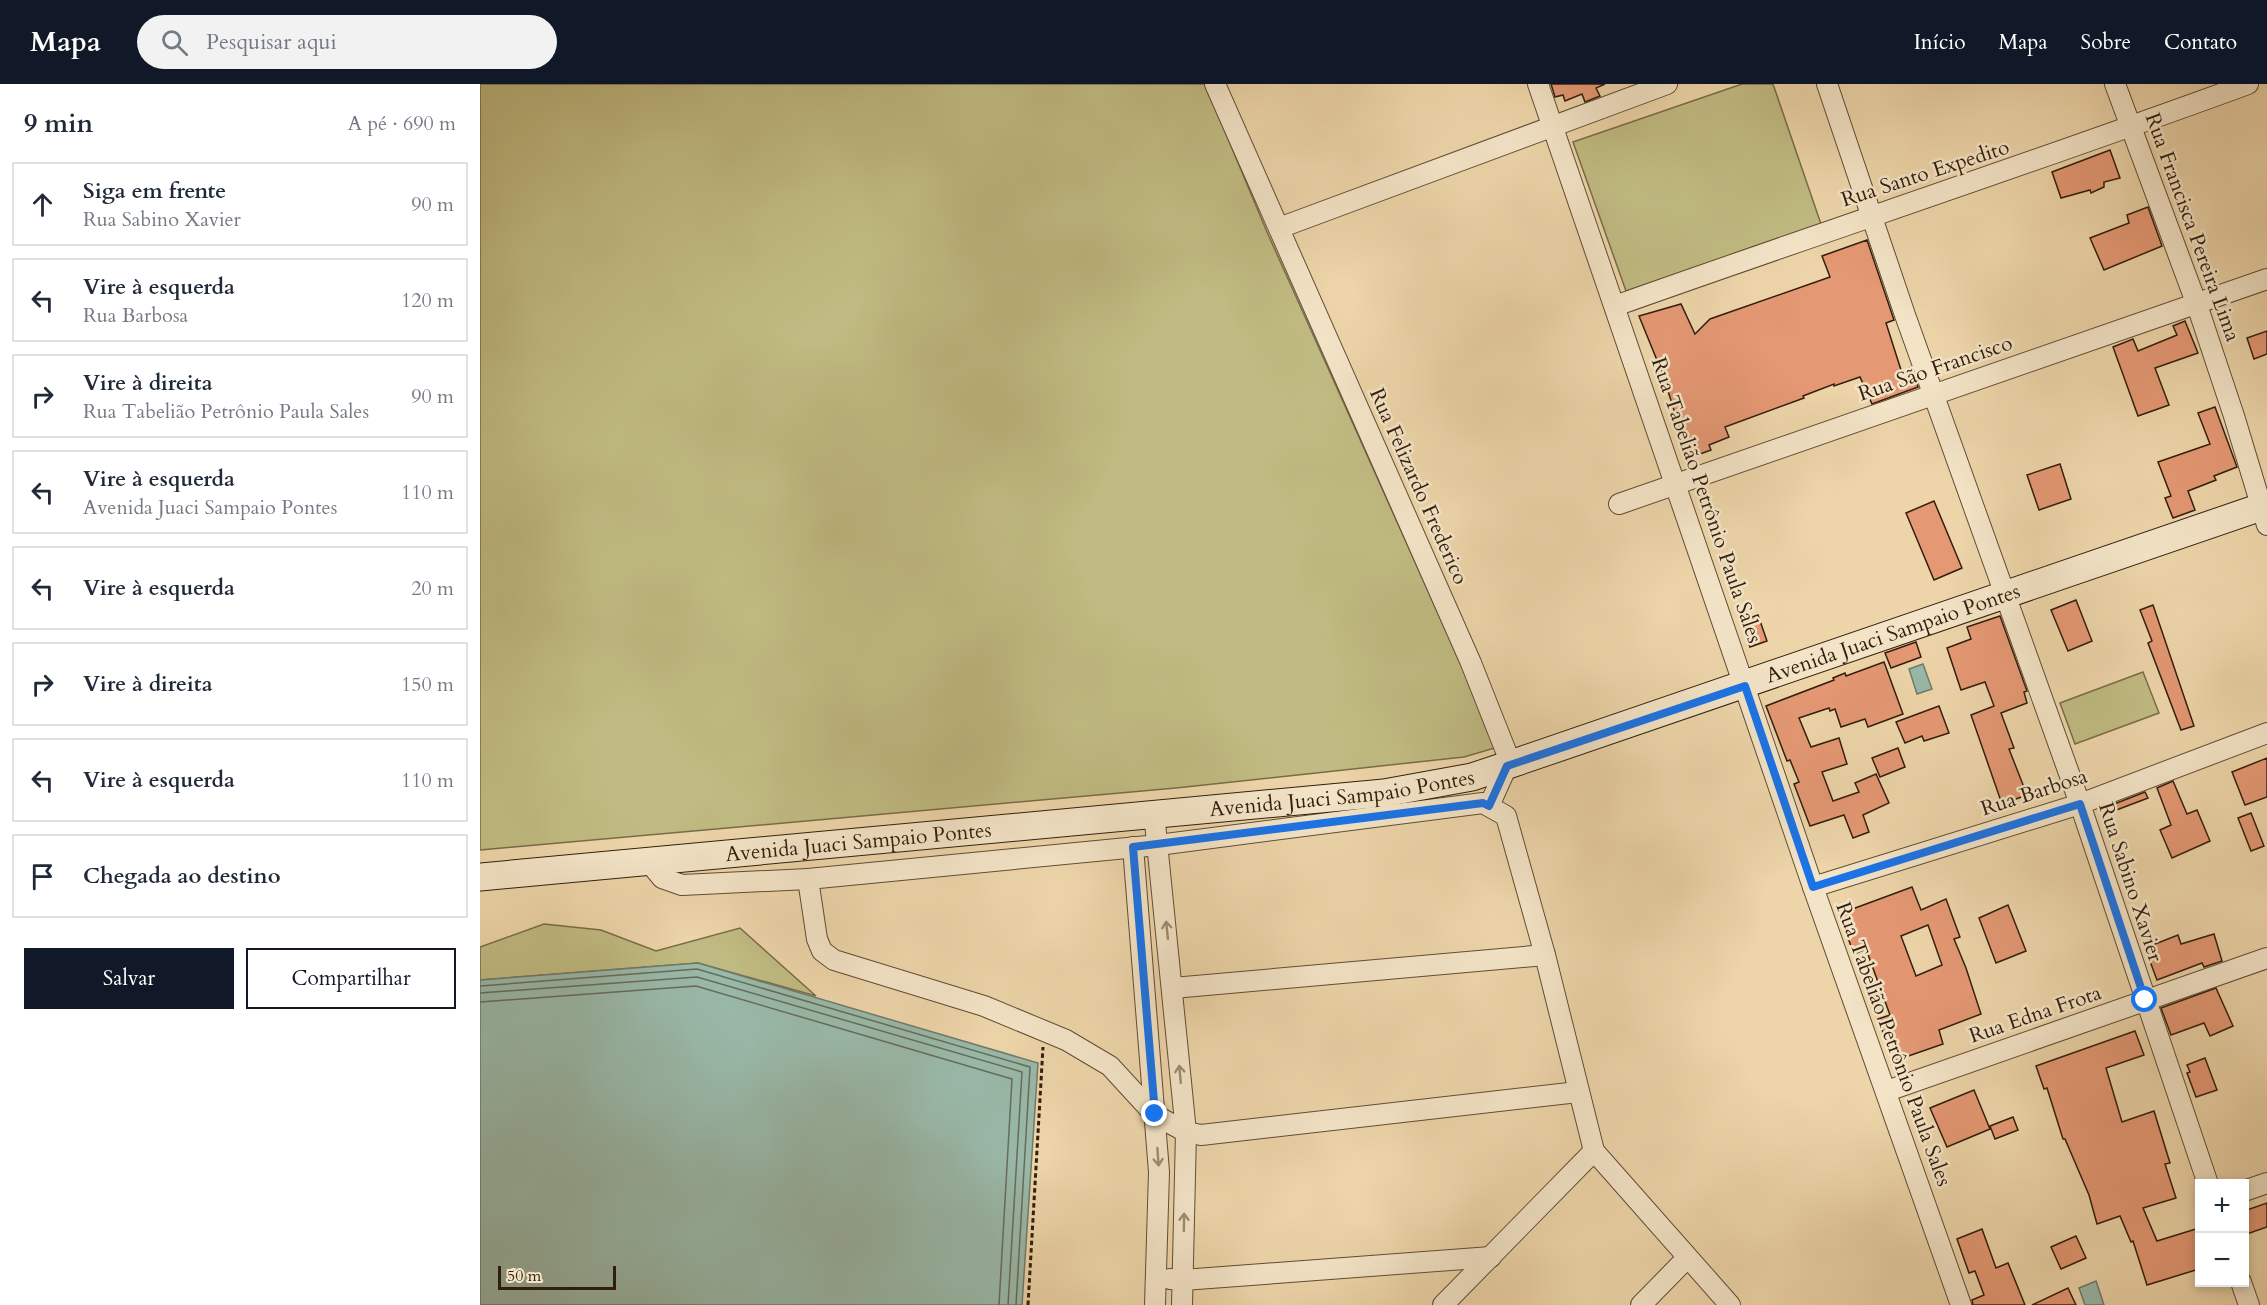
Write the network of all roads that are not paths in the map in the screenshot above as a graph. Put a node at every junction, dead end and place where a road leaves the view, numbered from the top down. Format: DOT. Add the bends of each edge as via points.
graph roads {
  1 [pos="1215,84"];
  2 [pos="1538,84"];
  3 [pos="1667,84"];
  4 [pos="1827,84"];
  5 [pos="2115,84"];
  6 [pos="2248,84"];
  7 [pos="2132,127"];
  8 [pos="1553,128"];
  9 [pos="1872,215"];
  10 [pos="1279,228"];
  11 [pos="2267,279"];
  12 [pos="2197,305"];
  13 [pos="1615,306"];
  14 [pos="1934,393"];
  15 [pos="1676,484"];
  16 [pos="1619,504"];
  17 [pos="2265,512"];
  18 [pos="2007,596"];
  19 [pos="1745,686"];
  20 [pos="2267,734"];
  21 [pos="1509,765"];
  22 [pos="2080,804"];
  23 [pos="1489,806"];
  24 [pos="1154,813"];
  25 [pos="1158,845"];
  26 [pos="1133,847"];
  27 [pos="648,861"];
  28 [pos="480,877"];
  29 [pos="808,879"];
  30 [pos="1813,887"];
  31 [pos="1545,955"];
  32 [pos="2267,958"];
  33 [pos="1173,988"];
  34 [pos="2145,1000"];
  35 [pos="1887,1091"];
  36 [pos="1578,1092"];
  37 [pos="1155,1114"];
  38 [pos="1185,1132"];
  39 [pos="1594,1151"];
  40 [pos="2206,1179"];
  41 [pos="2267,1183"];
  42 [pos="2249,1189"];
  43 [pos="1491,1257"];
  44 [pos="1687,1258"];
  45 [pos="1156,1277"];
  46 [pos="1184,1280"];
  47 [pos="2243,1287"];
  48 [pos="1155,1305"];
  49 [pos="1182,1305"];
  50 [pos="1443,1305"];
  51 [pos="1641,1305"];
  52 [pos="1730,1305"];
  53 [pos="1961,1305"];
  54 [pos="2249,1305"];
  1 -- 10 [label="street, Rua Felizardo Frederico"];
  2 -- 8 [label="street, Rua Tabelião Petrônio Paula Sales"];
  3 -- 8 [label="street"];
  4 -- 9 [label="street, Rua Sabino Xavier"];
  5 -- 7 [label="street, Rua Francisca Pereira Lima"];
  6 -- 7 [label="street, Rua Santo Expedito"];
  7 -- 9 [label="street, Rua Santo Expedito"];
  7 -- 12 [label="street, Rua Francisca Pereira Lima"];
  8 -- 10 [label="street"];
  8 -- 13 [label="street, Rua Tabelião Petrônio Paula Sales"];
  9 -- 13 [label="street, Rua Santo Expedito"];
  9 -- 14 [label="street, Rua Sabino Xavier"];
  10 -- 21 [label="street, Rua Felizardo Frederico" via="1471,663"];
  11 -- 12 [label="street, Rua São Francisco"];
  12 -- 14 [label="street, Rua São Francisco"];
  12 -- 17 [label="street, Rua Francisca Pereira Lima"];
  13 -- 15 [label="street, Rua Tabelião Petrônio Paula Sales"];
  14 -- 15 [label="street, Rua São Francisco"];
  14 -- 18 [label="street, Rua Sabino Xavier"];
  15 -- 16 [label="street, Rua São Francisco"];
  15 -- 19 [label="street, Rua Tabelião Petrônio Paula Sales"];
  17 -- 18 [label="main road, Avenida Juaci Sampaio Pontes"];
  18 -- 19 [label="main road, Avenida Juaci Sampaio Pontes"];
  18 -- 22 [label="street, Rua Sabino Xavier"];
  19 -- 21 [label="main road, Avenida Juaci Sampaio Pontes"];
  19 -- 30 [label="street, Rua Tabelião Petrônio Paula Sales"];
  20 -- 22 [label="street, Rua Barbosa"];
  21 -- 23 [label="street"];
  21 -- 24 [label="main road, Avenida Juaci Sampaio Pontes" via="1472,777 1384,793"];
  22 -- 30 [label="street, Rua Barbosa"];
  22 -- 34 [label="street, Rua Sabino Xavier"];
  23 -- 25 [label="street" via="1483,803"];
  23 -- 31 [label="street" via="1506,816"];
  24 -- 25 [label="street"];
  24 -- 27 [label="main road, Avenida Juaci Sampaio Pontes"];
  25 -- 26 [label="street"];
  33 -- 25 [label="street, one-way"];
  26 -- 29 [label="street"];
  26 -- 37 [label="street"];
  27 -- 28 [label="main road, Avenida Juaci Sampaio Pontes"];
  27 -- 29 [label="street" via="662,878 682,885"];
  29 -- 37 [label="street" via="818,939 822,951 834,960 984,1006 1066,1040 1110,1066"];
  30 -- 35 [label="street, Rua Tabelião Petrônio Paula Sales"];
  31 -- 33 [label="street"];
  31 -- 36 [label="street"];
  32 -- 34 [label="street, Rua Edna Frota"];
  38 -- 33 [label="street, one-way"];
  34 -- 35 [label="street, Rua Edna Frota"];
  34 -- 40 [label="street, Rua Sabino Xavier"];
  35 -- 53 [label="street, Rua Tabelião Petrônio Paula Sales"];
  36 -- 38 [label="street" via="1201,1135"];
  36 -- 39 [label="street"];
  37 -- 38 [label="street"];
  37 -- 45 [label="street, one-way" via="1159,1172"];
  46 -- 38 [label="street, one-way"];
  39 -- 43 [label="street"];
  39 -- 44 [label="street"];
  41 -- 42 [label="street"];
  43 -- 46 [label="street"];
  43 -- 50 [label="street"];
  44 -- 51 [label="street"];
  44 -- 52 [label="street"];
  45 -- 46 [label="street"];
  45 -- 48 [label="street"];
  46 -- 49 [label="street"];
  47 -- 54 [label="street"];
}
